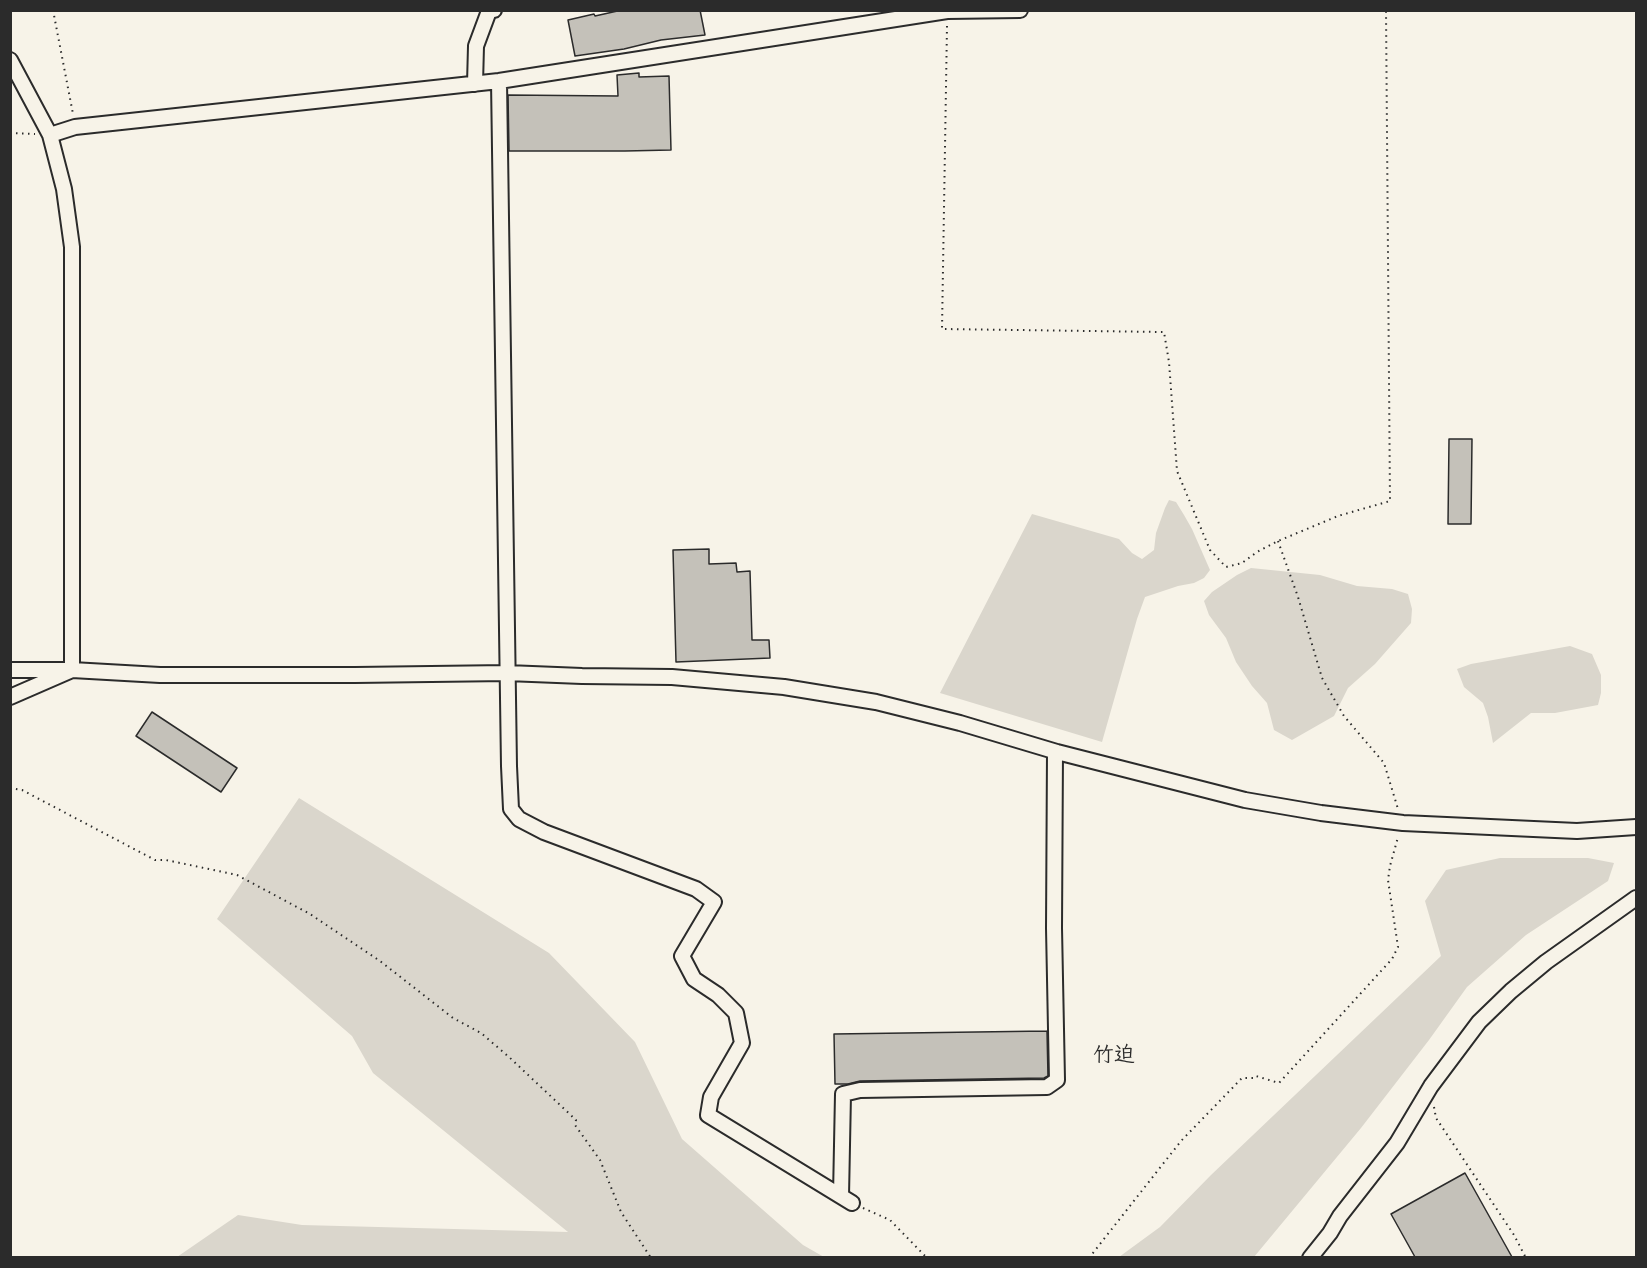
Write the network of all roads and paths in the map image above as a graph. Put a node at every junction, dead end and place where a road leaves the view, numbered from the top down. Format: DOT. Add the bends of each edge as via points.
graph roads {
  1 [pos="53,10"];
  2 [pos="494,10"];
  3 [pos="1020,10"];
  4 [pos="1386,10"];
  5 [pos="940,12"];
  6 [pos="10,60"];
  7 [pos="499,81"];
  8 [pos="475,84"];
  9 [pos="75,127"];
  10 [pos="10,133"];
  11 [pos="50,135"];
  12 [pos="1278,541"];
  13 [pos="10,670"];
  14 [pos="72,670"];
  15 [pos="507,673"];
  16 [pos="10,697"];
  17 [pos="1055,752"];
  18 [pos="10,788"];
  19 [pos="1402,823"];
  20 [pos="1636,828"];
  21 [pos="1636,898"];
  22 [pos="1431,1086"];
  23 [pos="846,1200"];
  24 [pos="651,1257"];
  25 [pos="927,1257"];
  26 [pos="1089,1257"];
  27 [pos="1310,1257"];
  28 [pos="1526,1257"];
  1 -- 9 [label="path"];
  2 -- 8 [label="street" via="489,11 476,46"];
  3 -- 5 [label="street"];
  4 -- 12 [label="path" via="1390,501 1338,516"];
  5 -- 7 [label="street"];
  5 -- 12 [label="path" via="942,329 1164,332 1177,471 1210,550 1226,567 1242,563"];
  6 -- 11 [label="street"];
  7 -- 8 [label="street"];
  7 -- 15 [label="street"];
  8 -- 9 [label="street"];
  9 -- 11 [label="street"];
  10 -- 11 [label="path"];
  11 -- 14 [label="street" via="64,189 72,247"];
  12 -- 19 [label="path" via="1322,678 1344,716 1384,764"];
  13 -- 14 [label="street"];
  14 -- 15 [label="street" via="160,675"];
  14 -- 16 [label="street"];
  15 -- 17 [label="street" via="672,677 784,687 876,702"];
  15 -- 23 [label="street" via="511,809 519,819 544,832 696,889 714,902 682,956 694,979 736,1013 742,1043 711,1097 708,1115"];
  17 -- 19 [label="street" via="1245,800"];
  17 -- 23 [label="street" via="1057,1080 1047,1087 860,1090 843,1094"];
  18 -- 24 [label="path" via="22,790 155,860 237,875 310,914 453,1018 481,1033 576,1120 575,1125 600,1160 621,1212"];
  19 -- 20 [label="street" via="1577,831"];
  19 -- 26 [label="path" via="1388,880 1398,947 1392,959 1279,1083 1256,1076 1242,1078 1181,1141"];
  21 -- 22 [label="street" via="1511,992 1479,1022"];
  22 -- 27 [label="street" via="1396,1143"];
  22 -- 28 [label="path" via="1436,1118"];
  23 -- 25 [label="path" via="890,1220"];
}
